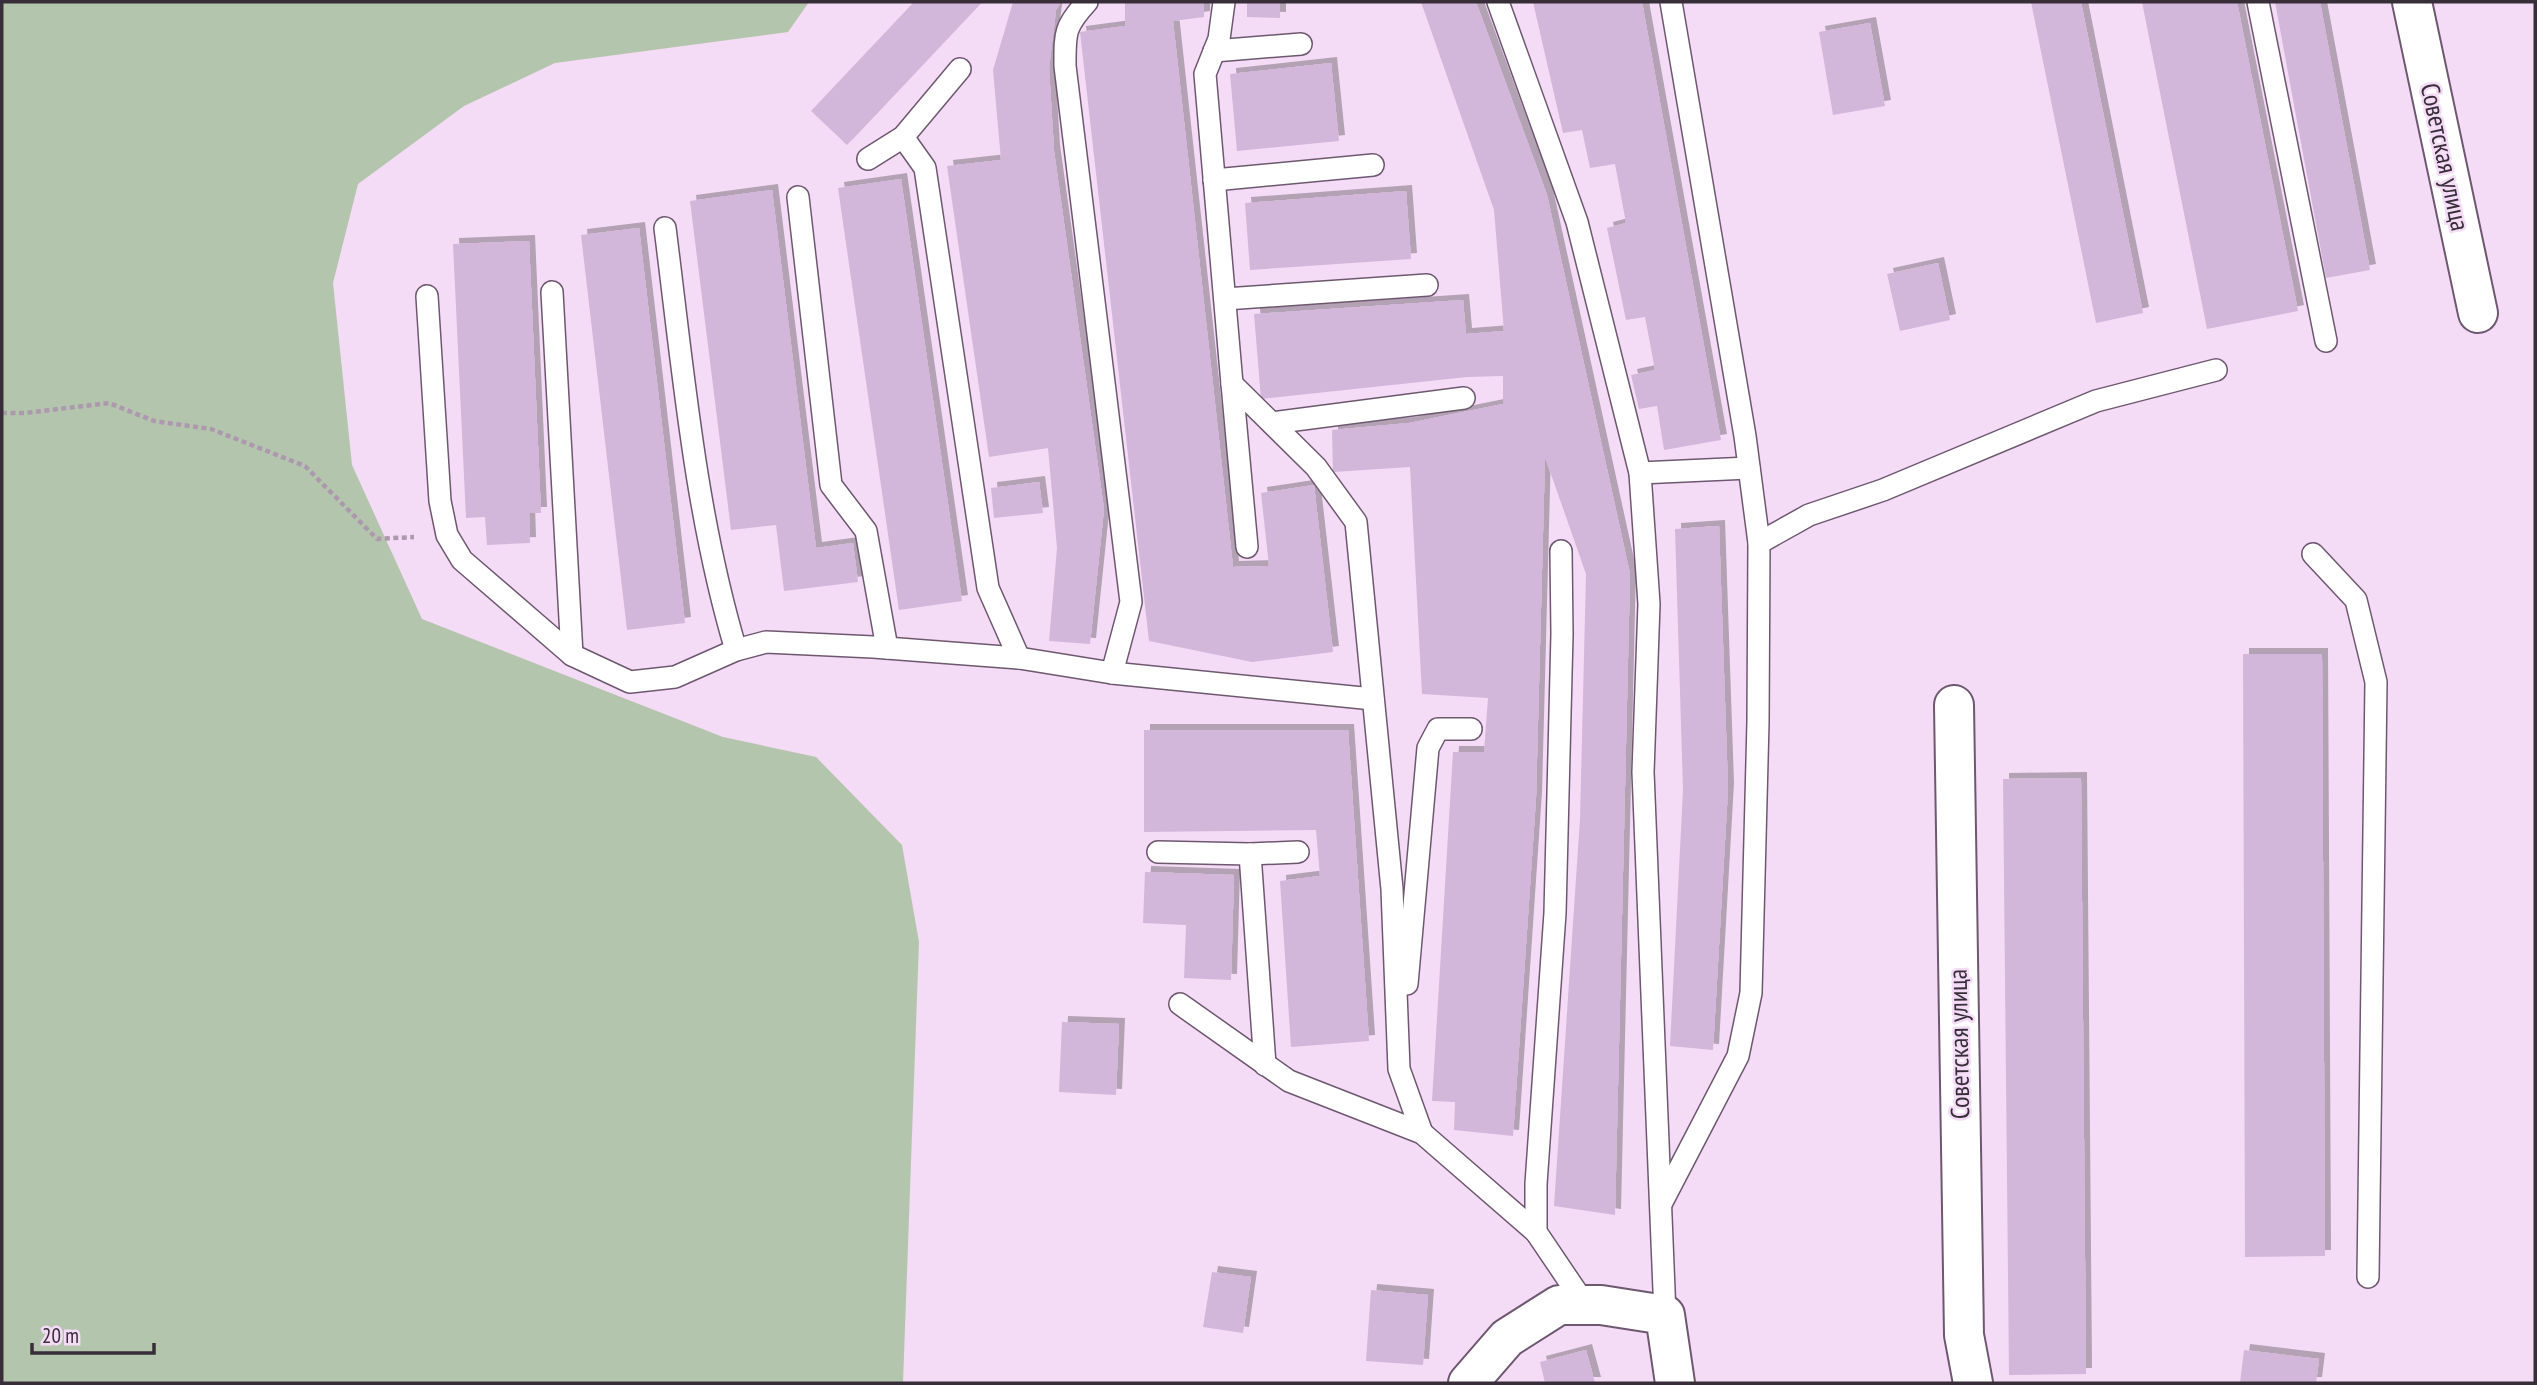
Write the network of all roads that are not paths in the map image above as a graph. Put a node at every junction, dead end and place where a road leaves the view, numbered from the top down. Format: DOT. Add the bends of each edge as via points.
graph roads {
  1 [pos="1087,2"];
  2 [pos="1223,2"];
  3 [pos="1497,2"];
  4 [pos="1671,2"];
  5 [pos="2258,2"];
  6 [pos="2412,2"];
  7 [pos="1301,44"];
  8 [pos="1214,51"];
  9 [pos="960,69"];
  10 [pos="903,137"];
  11 [pos="868,159"];
  12 [pos="1373,165"];
  13 [pos="1214,180"];
  14 [pos="798,198"];
  15 [pos="665,228"];
  16 [pos="1427,285"];
  17 [pos="552,292"];
  18 [pos="426,296"];
  19 [pos="1225,299"];
  20 [pos="2478,313"];
  21 [pos="2326,341"];
  22 [pos="2216,370"];
  23 [pos="1232,384"];
  24 [pos="1464,398"];
  25 [pos="1272,423"];
  26 [pos="1749,468"];
  27 [pos="1640,473"];
  28 [pos="1759,543"];
  29 [pos="1247,547"];
  30 [pos="1562,551"];
  31 [pos="2313,554"];
  32 [pos="887,648"];
  33 [pos="736,650"];
  34 [pos="572,655"];
  35 [pos="1019,658"];
  36 [pos="1112,673"];
  37 [pos="1373,699"];
  38 [pos="1954,705"];
  39 [pos="1471,729"];
  40 [pos="1158,852"];
  41 [pos="1298,852"];
  42 [pos="1250,854"];
  43 [pos="1180,1004"];
  44 [pos="1265,1065"];
  45 [pos="1399,1069"];
  46 [pos="1422,1133"];
  47 [pos="1660,1206"];
  48 [pos="1536,1232"];
  49 [pos="2368,1277"];
  50 [pos="1586,1306"];
  51 [pos="1665,1315"];
  52 [pos="1468,1383"];
  53 [pos="1675,1383"];
  54 [pos="1973,1383"];
  1 -- 36 [label="lane" via="1065,32 1065,66 1131,602"];
  2 -- 8 [label="lane"];
  3 -- 27 [label="lane" via="1577,222"];
  4 -- 26 [label="lane"];
  5 -- 21 [label="lane"];
  6 -- 20 [label="street, Советская улица"];
  7 -- 8 [label="lane"];
  8 -- 13 [label="lane" via="1205,74"];
  9 -- 10 [label="lane"];
  10 -- 11 [label="lane"];
  10 -- 35 [label="lane" via="925,168 988,588"];
  12 -- 13 [label="lane"];
  13 -- 19 [label="lane"];
  14 -- 32 [label="lane" via="831,485 866,531"];
  15 -- 33 [label="lane" via="698,478 720,596"];
  16 -- 19 [label="lane"];
  17 -- 34 [label="lane"];
  18 -- 34 [label="lane" via="440,501 447,535 462,560"];
  19 -- 23 [label="lane"];
  22 -- 28 [label="lane" via="2096,401 1883,490 1809,515"];
  23 -- 25 [label="lane"];
  23 -- 29 [label="lane"];
  24 -- 25 [label="lane"];
  25 -- 37 [label="lane" via="1316,467 1356,522"];
  26 -- 27 [label="lane"];
  26 -- 28 [label="lane"];
  27 -- 47 [label="lane" via="1649,604 1643,772"];
  28 -- 47 [label="lane" via="1751,993 1738,1056"];
  30 -- 48 [label="lane" via="1555,913"];
  31 -- 49 [label="lane" via="2356,600 2376,682"];
  32 -- 33 [label="lane" via="766,642"];
  32 -- 35 [label="lane"];
  33 -- 34 [label="lane" via="675,677 630,682"];
  35 -- 36 [label="lane"];
  36 -- 37 [label="lane"];
  37 -- 45 [label="lane" via="1392,889"];
  38 -- 54 [label="street, Советская улица" via="1964,1335"];
  39 -- 45 [label="lane" via="1438,729 1428,748"];
  40 -- 42 [label="lane"];
  41 -- 42 [label="lane"];
  42 -- 44 [label="lane"];
  43 -- 44 [label="lane"];
  44 -- 46 [label="lane" via="1289,1081"];
  45 -- 46 [label="lane"];
  46 -- 48 [label="lane"];
  47 -- 51 [label="lane"];
  48 -- 50 [label="lane"];
  50 -- 51 [label="street"];
  50 -- 52 [label="street" via="1559,1305 1507,1338"];
  51 -- 53 [label="street"];
}
